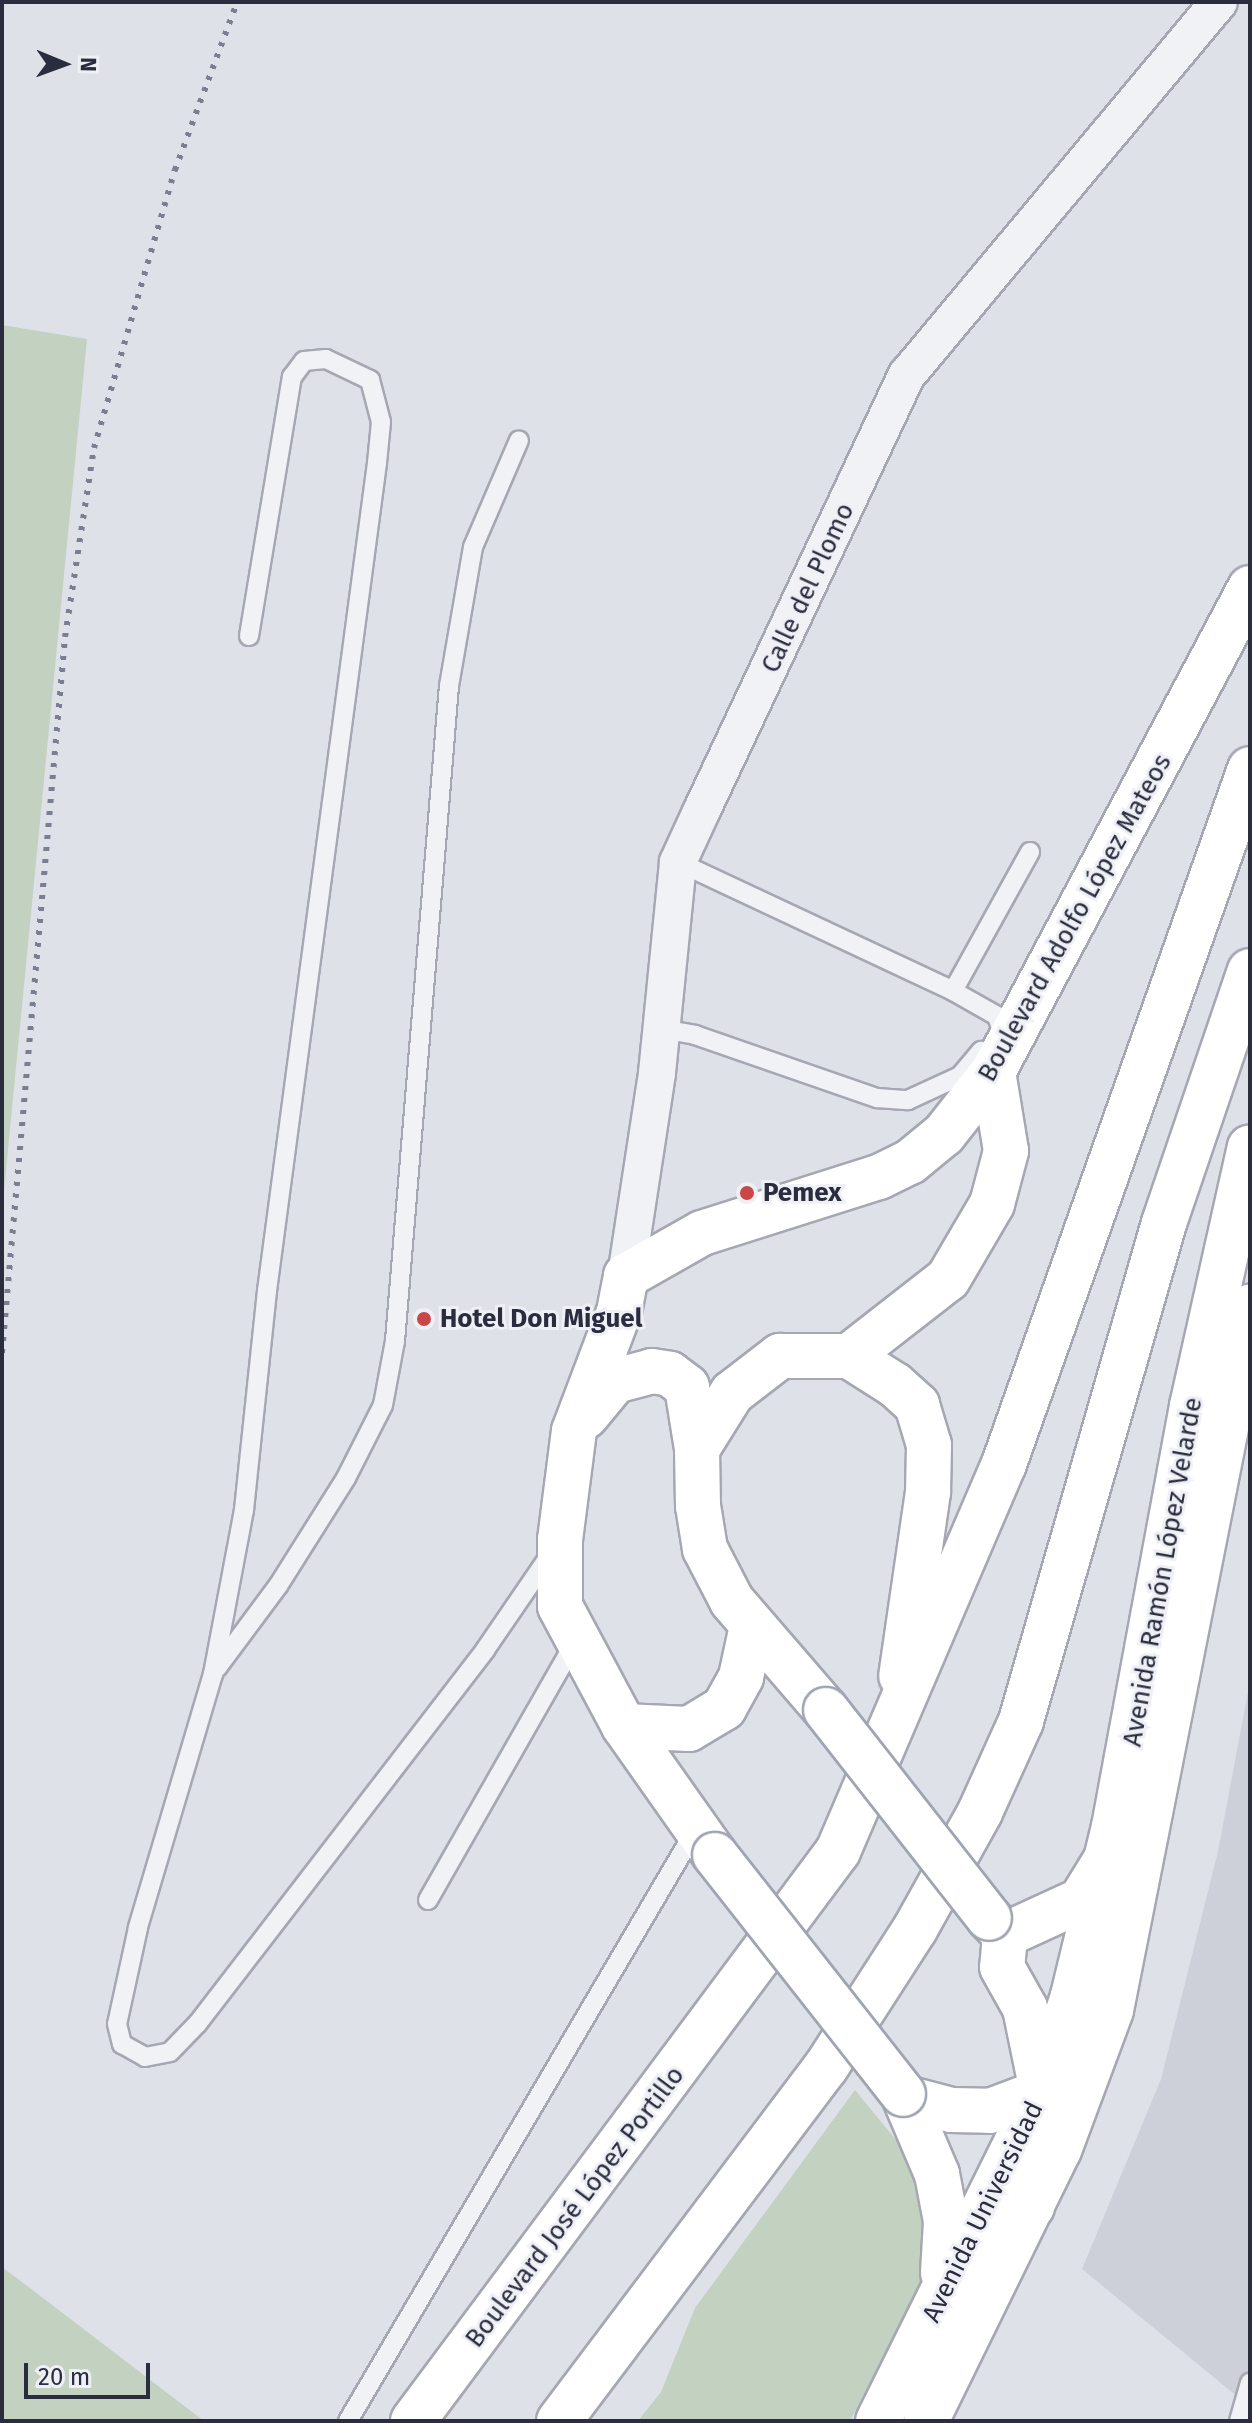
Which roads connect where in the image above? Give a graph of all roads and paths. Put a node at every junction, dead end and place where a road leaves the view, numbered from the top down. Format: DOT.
graph roads {
  1 [pos="1219,2"];
  2 [pos="519,440"];
  3 [pos="1250,588"];
  4 [pos="249,636"];
  5 [pos="1250,769"];
  6 [pos="1030,852"];
  7 [pos="678,862"];
  8 [pos="1250,971"];
  9 [pos="953,991"];
  10 [pos="997,1016"];
  11 [pos="662,1029"];
  12 [pos="993,1072"];
  13 [pos="1250,1147"];
  14 [pos="626,1276"];
  15 [pos="1250,1307"];
  16 [pos="849,1356"];
  17 [pos="574,1431"];
  18 [pos="697,1449"];
  19 [pos="560,1540"];
  20 [pos="752,1626"];
  21 [pos="578,1638"];
  22 [pos="213,1674"];
  23 [pos="896,1722"];
  24 [pos="624,1726"];
  25 [pos="706,1842"];
  26 [pos="1108,1856"];
  27 [pos="428,1900"];
  28 [pos="997,1927"];
  29 [pos="1092,2003"];
  30 [pos="1091,2072"];
  31 [pos="1042,2091"];
  32 [pos="904,2096"];
  33 [pos="1032,2207"];
  34 [pos="941,2300"];
  35 [pos="1250,2383"];
  36 [pos="348,2421"];
  37 [pos="413,2421"];
  38 [pos="559,2421"];
  39 [pos="878,2421"];
  40 [pos="926,2421"];
  41 [pos="1239,2421"];
  1 -- 7 [label="street, Calle del Plomo"];
  2 -- 22 [label="lane"];
  3 -- 12 [label="street, Boulevard Adolfo López Mateos"];
  4 -- 22 [label="lane"];
  5 -- 23 [label="street"];
  6 -- 9 [label="lane"];
  7 -- 9 [label="lane"];
  7 -- 11 [label="street, Calle del Plomo"];
  8 -- 38 [label="street"];
  9 -- 10 [label="lane"];
  10 -- 11 [label="lane"];
  10 -- 12 [label="lane"];
  11 -- 14 [label="street, Calle del Plomo"];
  12 -- 14 [label="street, Boulevard Adolfo López Mateos"];
  12 -- 16 [label="street"];
  13 -- 26 [label="street, Avenida Ramón López Velarde"];
  14 -- 17 [label="street"];
  15 -- 29 [label="street, Avenida Ramón López Velarde"];
  16 -- 18 [label="street"];
  16 -- 23 [label="street"];
  17 -- 18 [label="street"];
  17 -- 19 [label="street"];
  18 -- 20 [label="street"];
  19 -- 21 [label="street"];
  19 -- 22 [label="lane"];
  20 -- 24 [label="street"];
  20 -- 28 [label="street, bridge"];
  21 -- 24 [label="street"];
  21 -- 27 [label="lane"];
  23 -- 37 [label="street, Boulevard José López Portillo"];
  24 -- 25 [label="street"];
  25 -- 32 [label="street, bridge"];
  25 -- 36 [label="lane"];
  26 -- 28 [label="street"];
  26 -- 29 [label="street, Avenida Ramón López Velarde"];
  28 -- 31 [label="street"];
  29 -- 30 [label="street, Avenida Universidad"];
  29 -- 31 [label="street, Avenida Universidad"];
  30 -- 31 [label="street"];
  30 -- 33 [label="street, Avenida Universidad"];
  31 -- 32 [label="street"];
  31 -- 33 [label="street"];
  31 -- 34 [label="street, Avenida Universidad"];
  32 -- 34 [label="street"];
  33 -- 40 [label="street, Avenida Universidad"];
  34 -- 39 [label="street, Avenida Universidad"];
  35 -- 41 [label="lane"];
}
